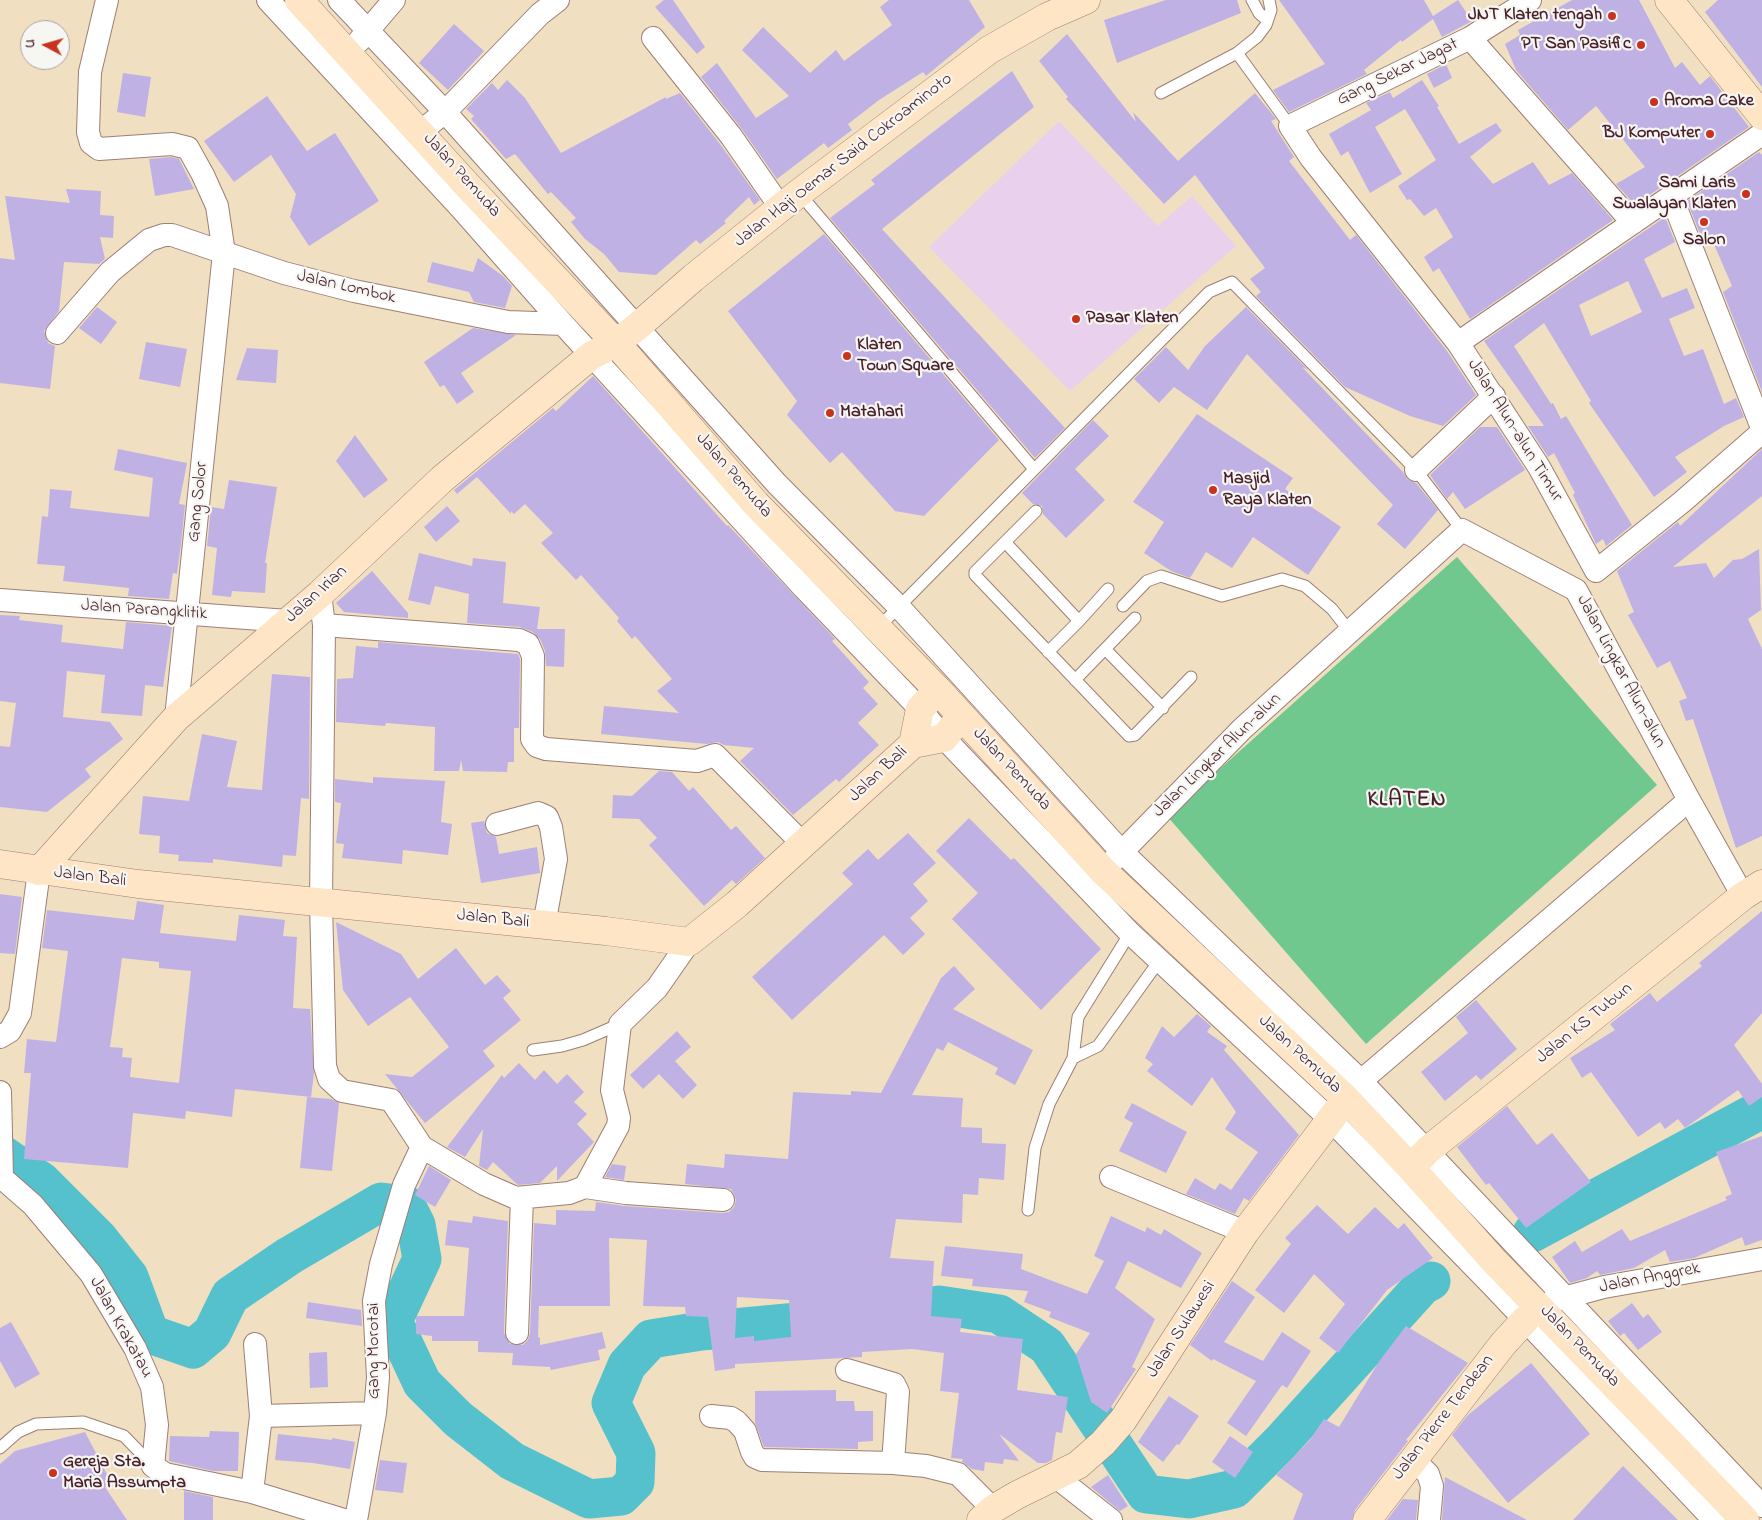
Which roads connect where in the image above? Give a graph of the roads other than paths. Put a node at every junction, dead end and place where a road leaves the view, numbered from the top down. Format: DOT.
graph roads {
  1 [pos="107,0"];
  2 [pos="268,0"];
  3 [pos="299,0"];
  4 [pos="339,0"];
  5 [pos="394,0"];
  6 [pos="558,0"];
  7 [pos="1086,0"];
  8 [pos="1252,0"];
  9 [pos="1269,0"];
  10 [pos="1530,0"];
  11 [pos="1669,0"];
  12 [pos="1267,20"];
  13 [pos="369,32"];
  14 [pos="653,38"];
  15 [pos="1470,38"];
  16 [pos="348,52"];
  17 [pos="1237,53"];
  18 [pos="1161,93"];
  19 [pos="444,112"];
  20 [pos="1762,116"];
  21 [pos="1290,126"];
  22 [pos="420,132"];
  23 [pos="1762,134"];
  24 [pos="456,193"];
  25 [pos="1672,198"];
  26 [pos="790,200"];
  27 [pos="1632,223"];
  28 [pos="223,257"];
  29 [pos="563,324"];
  30 [pos="638,326"];
  31 [pos="56,333"];
  32 [pos="1458,342"];
  33 [pos="604,349"];
  34 [pos="1494,396"];
  35 [pos="1762,430"];
  36 [pos="1034,469"];
  37 [pos="1416,470"];
  38 [pos="767,494"];
  39 [pos="1036,511"];
  40 [pos="1462,530"];
  41 [pos="1005,542"];
  42 [pos="1596,571"];
  43 [pos="1108,589"];
  44 [pos="1576,590"];
  45 [pos="320,594"];
  46 [pos="0,600"];
  47 [pos="1122,606"];
  48 [pos="899,607"];
  49 [pos="187,614"];
  50 [pos="1135,618"];
  51 [pos="1078,620"];
  52 [pos="288,621"];
  53 [pos="324,625"];
  54 [pos="878,629"];
  55 [pos="1350,632"];
  56 [pos="1105,649"];
  57 [pos="1048,652"];
  58 [pos="1191,677"];
  59 [pos="1075,680"];
  60 [pos="929,699"];
  61 [pos="1163,708"];
  62 [pos="961,716"];
  63 [pos="176,718"];
  64 [pos="944,738"];
  65 [pos="1001,738"];
  66 [pos="913,744"];
  67 [pos="1689,800"];
  68 [pos="497,824"];
  69 [pos="803,844"];
  70 [pos="1121,851"];
  71 [pos="0,864"];
  72 [pos="39,871"];
  73 [pos="1103,871"];
  74 [pos="1752,890"];
  75 [pos="321,902"];
  76 [pos="544,925"];
  77 [pos="1130,933"];
  78 [pos="688,942"];
  79 [pos="1159,961"];
  80 [pos="620,1024"];
  81 [pos="0,1037"];
  82 [pos="533,1050"];
  83 [pos="1073,1058"];
  84 [pos="0,1092"];
  85 [pos="1346,1100"];
  86 [pos="422,1147"];
  87 [pos="1420,1159"];
  88 [pos="2,1174"];
  89 [pos="1111,1177"];
  90 [pos="585,1187"];
  91 [pos="522,1198"];
  92 [pos="723,1200"];
  93 [pos="1028,1210"];
  94 [pos="1245,1232"];
  95 [pos="1762,1259"];
  96 [pos="1543,1308"];
  97 [pos="517,1333"];
  98 [pos="255,1344"];
  99 [pos="847,1370"];
  100 [pos="375,1413"];
  101 [pos="261,1416"];
  102 [pos="711,1416"];
  103 [pos="0,1448"];
  104 [pos="1413,1459"];
  105 [pos="893,1463"];
  106 [pos="153,1466"];
  107 [pos="1055,1476"];
  108 [pos="252,1492"];
  109 [pos="1762,1506"];
  110 [pos="1102,1513"];
  111 [pos="987,1515"];
  112 [pos="344,1520"];
  113 [pos="356,1520"];
  114 [pos="1367,1520"];
  115 [pos="1429,1520"];
  116 [pos="1714,1520"];
  117 [pos="1745,1520"];
  1 -- 28 [label="street, Gang Solor"];
  2 -- 24 [label="street"];
  3 -- 16 [label="street, Jalan Pemuda"];
  4 -- 13 [label="street"];
  5 -- 13 [label="street"];
  6 -- 19 [label="street"];
  7 -- 26 [label="street, Jalan Haji Oemar Said Cokroaminoto"];
  8 -- 12 [label="lane"];
  9 -- 12 [label="lane"];
  10 -- 15 [label="street, Gang Sekar Jagat"];
  11 -- 20 [label="street"];
  12 -- 17 [label="lane"];
  13 -- 16 [label="street"];
  13 -- 19 [label="street"];
  14 -- 26 [label="street"];
  15 -- 21 [label="street, Gang Sekar Jagat"];
  15 -- 27 [label="street"];
  16 -- 22 [label="street, Jalan Pemuda"];
  17 -- 18 [label="lane"];
  17 -- 21 [label="lane"];
  19 -- 22 [label="street"];
  19 -- 30 [label="street"];
  21 -- 32 [label="street, Jalan Alun-alun Timur"];
  22 -- 24 [label="street, Jalan Pemuda"];
  23 -- 25 [label="street"];
  24 -- 29 [label="street"];
  24 -- 33 [label="street, Jalan Pemuda"];
  25 -- 27 [label="street"];
  25 -- 35 [label="street"];
  26 -- 30 [label="street, Jalan Haji Oemar Said Cokroaminoto"];
  26 -- 36 [label="lane"];
  27 -- 32 [label="street"];
  28 -- 29 [label="street, Jalan Lombok"];
  28 -- 31 [label="street, Jalan Lombok"];
  28 -- 49 [label="street, Gang Solor"];
  29 -- 33 [label="street"];
  30 -- 33 [label="street, Jalan Haji Oemar Said Cokroaminoto"];
  30 -- 38 [label="street"];
  32 -- 34 [label="street, Jalan Alun-alun Timur"];
  33 -- 38 [label="street, Jalan Pemuda"];
  33 -- 45 [label="street, Jalan Irian"];
  33 -- 60 [label="street"];
  34 -- 37 [label="street"];
  34 -- 42 [label="street, Jalan Alun-alun Timur"];
  35 -- 42 [label="street"];
  36 -- 37 [label="lane"];
  36 -- 48 [label="lane"];
  37 -- 40 [label="lane"];
  38 -- 48 [label="street"];
  38 -- 54 [label="street, Jalan Pemuda"];
  39 -- 41 [label="lane"];
  40 -- 44 [label="street, Jalan Lingkar Alun-alun"];
  40 -- 55 [label="street, Jalan Lingkar Alun-alun"];
  41 -- 51 [label="lane"];
  41 -- 57 [label="lane"];
  42 -- 44 [label="street"];
  43 -- 51 [label="lane"];
  44 -- 67 [label="street, Jalan Lingkar Alun-alun"];
  45 -- 52 [label="street, Jalan Irian"];
  45 -- 53 [label="street"];
  46 -- 49 [label="street, Jalan Parangklitik"];
  47 -- 55 [label="lane"];
  48 -- 54 [label="lane"];
  48 -- 65 [label="street"];
  49 -- 52 [label="street, Jalan Parangklitik"];
  49 -- 63 [label="street, Gang Solor"];
  50 -- 56 [label="lane"];
  51 -- 57 [label="lane"];
  52 -- 63 [label="street, Jalan Irian"];
  53 -- 69 [label="street"];
  53 -- 75 [label="street"];
  54 -- 60 [label="street, Jalan Pemuda"];
  55 -- 70 [label="street, Jalan Lingkar Alun-alun"];
  56 -- 59 [label="lane"];
  56 -- 61 [label="lane"];
  57 -- 59 [label="lane"];
  58 -- 61 [label="lane"];
  59 -- 61 [label="lane"];
  60 -- 62 [label="street, Jalan Pemuda"];
  60 -- 64 [label="street"];
  60 -- 66 [label="street, Jalan Bali"];
  62 -- 64 [label="street"];
  62 -- 65 [label="street, Jalan Pemuda"];
  63 -- 72 [label="street, Jalan Irian"];
  64 -- 66 [label="street, Jalan Bali"];
  64 -- 77 [label="street"];
  65 -- 70 [label="street"];
  65 -- 73 [label="street, Jalan Pemuda"];
  66 -- 69 [label="street, Jalan Bali"];
  67 -- 74 [label="street, Jalan Lingkar Alun-alun"];
  67 -- 85 [label="street"];
  68 -- 76 [label="street"];
  69 -- 78 [label="street, Jalan Bali"];
  70 -- 73 [label="street, Jalan Lingkar Alun-alun"];
  70 -- 85 [label="street"];
  71 -- 72 [label="street, Jalan Bali"];
  72 -- 75 [label="street, Jalan Bali"];
  72 -- 81 [label="street"];
  73 -- 85 [label="street, Jalan Pemuda"];
  74 -- 87 [label="street, Jalan KS Tubun"];
  75 -- 76 [label="street, Jalan Bali"];
  75 -- 86 [label="street"];
  76 -- 78 [label="street, Jalan Bali"];
  77 -- 79 [label="street"];
  77 -- 83 [label="lane"];
  78 -- 80 [label="street"];
  79 -- 83 [label="lane"];
  79 -- 85 [label="street"];
  80 -- 82 [label="lane"];
  80 -- 90 [label="street"];
  83 -- 93 [label="lane"];
  84 -- 88 [label="street"];
  85 -- 87 [label="street, Jalan Pemuda"];
  85 -- 94 [label="street, Jalan Sulawesi"];
  85 -- 96 [label="street"];
  86 -- 91 [label="street"];
  86 -- 100 [label="street, Gang Morotai"];
  87 -- 96 [label="street, Jalan Pemuda"];
  88 -- 106 [label="street, Jalan Krakatau"];
  89 -- 94 [label="street"];
  90 -- 91 [label="street"];
  90 -- 92 [label="street"];
  91 -- 97 [label="street"];
  94 -- 107 [label="street, Jalan Sulawesi"];
  95 -- 96 [label="street, Jalan Anggrek"];
  96 -- 104 [label="street, Jalan Pierre Tendean"];
  96 -- 109 [label="street"];
  96 -- 116 [label="street"];
  96 -- 117 [label="street, Jalan Pemuda"];
  98 -- 101 [label="street"];
  99 -- 105 [label="street"];
  100 -- 101 [label="street"];
  100 -- 113 [label="street, Gang Morotai"];
  101 -- 108 [label="street"];
  102 -- 105 [label="street"];
  103 -- 106 [label="lane"];
  104 -- 114 [label="street, Jalan Pierre Tendean"];
  104 -- 115 [label="street"];
  105 -- 111 [label="street"];
  106 -- 108 [label="street"];
  107 -- 110 [label="street"];
  107 -- 111 [label="street, Jalan Sulawesi"];
  108 -- 112 [label="street"];
}
